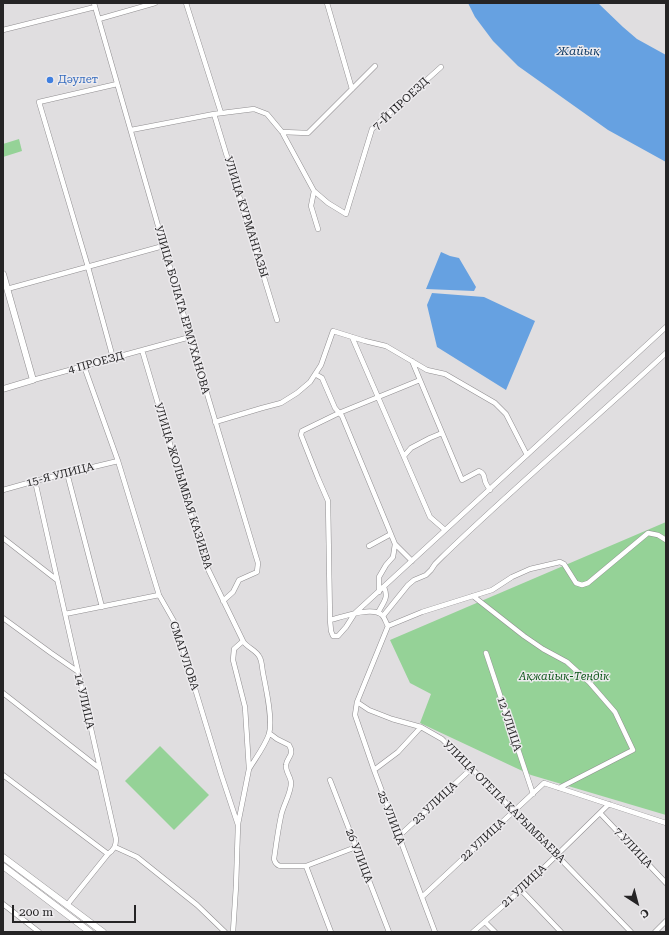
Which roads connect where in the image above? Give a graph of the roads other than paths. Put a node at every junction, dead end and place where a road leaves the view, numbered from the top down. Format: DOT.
graph roads {
  1 [pos="155,3"];
  2 [pos="186,3"];
  3 [pos="327,3"];
  4 [pos="95,5"];
  5 [pos="99,20"];
  6 [pos="3,30"];
  7 [pos="375,66"];
  8 [pos="441,67"];
  9 [pos="117,84"];
  10 [pos="352,90"];
  11 [pos="221,113"];
  12 [pos="214,114"];
  13 [pos="130,130"];
  14 [pos="282,132"];
  15 [pos="314,191"];
  16 [pos="318,229"];
  17 [pos="164,246"];
  18 [pos="88,267"];
  19 [pos="3,274"];
  20 [pos="6,293"];
  21 [pos="277,320"];
  22 [pos="666,327"];
  23 [pos="190,337"];
  24 [pos="352,337"];
  25 [pos="142,350"];
  26 [pos="666,354"];
  27 [pos="113,358"];
  28 [pos="412,361"];
  29 [pos="84,366"];
  30 [pos="315,374"];
  31 [pos="33,380"];
  32 [pos="420,380"];
  33 [pos="3,389"];
  34 [pos="378,397"];
  35 [pos="339,413"];
  36 [pos="215,422"];
  37 [pos="442,433"];
  38 [pos="527,455"];
  39 [pos="404,456"];
  40 [pos="118,461"];
  41 [pos="67,473"];
  42 [pos="35,481"];
  43 [pos="3,490"];
  44 [pos="490,490"];
  45 [pos="445,530"];
  46 [pos="391,534"];
  47 [pos="3,538"];
  48 [pos="666,540"];
  49 [pos="395,544"];
  50 [pos="369,546"];
  51 [pos="412,561"];
  52 [pos="57,580"];
  53 [pos="384,587"];
  54 [pos="379,592"];
  55 [pos="159,595"];
  56 [pos="473,596"];
  57 [pos="224,601"];
  58 [pos="102,607"];
  59 [pos="65,614"];
  60 [pos="355,614"];
  61 [pos="381,614"];
  62 [pos="3,618"];
  63 [pos="330,620"];
  64 [pos="388,626"];
  65 [pos="243,641"];
  66 [pos="486,653"];
  67 [pos="77,671"];
  68 [pos="3,694"];
  69 [pos="357,702"];
  70 [pos="421,727"];
  71 [pos="269,733"];
  72 [pos="99,768"];
  73 [pos="472,768"];
  74 [pos="249,769"];
  75 [pos="374,770"];
  76 [pos="3,775"];
  77 [pos="330,780"];
  78 [pos="559,788"];
  79 [pos="533,794"];
  80 [pos="609,804"];
  81 [pos="514,810"];
  82 [pos="600,813"];
  83 [pos="666,822"];
  84 [pos="238,825"];
  85 [pos="398,837"];
  86 [pos="115,847"];
  87 [pos="356,847"];
  88 [pos="108,854"];
  89 [pos="557,855"];
  90 [pos="3,857"];
  91 [pos="3,866"];
  92 [pos="306,866"];
  93 [pos="666,883"];
  94 [pos="521,890"];
  95 [pos="422,897"];
  96 [pos="3,904"];
  97 [pos="67,905"];
  98 [pos="666,921"];
  99 [pos="485,922"];
  100 [pos="39,932"];
  101 [pos="90,932"];
  102 [pos="103,932"];
  103 [pos="225,932"];
  104 [pos="233,932"];
  105 [pos="331,932"];
  106 [pos="389,932"];
  107 [pos="435,932"];
  108 [pos="473,932"];
  109 [pos="495,932"];
  110 [pos="561,932"];
  111 [pos="631,932"];
  112 [pos="655,932"];
  1 -- 5 [label="street"];
  2 -- 11 [label="street"];
  3 -- 10 [label="street"];
  4 -- 5 [label="street, УЛИЦА БОЛАТА ЕРМУХАНОВА"];
  4 -- 6 [label="street"];
  5 -- 9 [label="street, УЛИЦА БОЛАТА ЕРМУХАНОВА"];
  7 -- 10 [label="street"];
  8 -- 15 [label="street, 7-Й ПРОЕЗД"];
  9 -- 13 [label="street, УЛИЦА БОЛАТА ЕРМУХАНОВА"];
  9 -- 18 [label="street"];
  10 -- 14 [label="street"];
  11 -- 12 [label="street"];
  11 -- 14 [label="street"];
  12 -- 13 [label="street"];
  12 -- 21 [label="street, УЛИЦА КУРМАНГАЗЫ"];
  13 -- 17 [label="street, УЛИЦА БОЛАТА ЕРМУХАНОВА"];
  14 -- 15 [label="street"];
  15 -- 16 [label="street"];
  17 -- 18 [label="street"];
  17 -- 23 [label="street, УЛИЦА БОЛАТА ЕРМУХАНОВА"];
  18 -- 20 [label="street"];
  18 -- 27 [label="street"];
  19 -- 20 [label="main road"];
  20 -- 31 [label="main road"];
  22 -- 38 [label="street"];
  23 -- 25 [label="street, 4 ПРОЕЗД"];
  23 -- 36 [label="street, УЛИЦА БОЛАТА ЕРМУХАНОВА"];
  24 -- 28 [label="street"];
  24 -- 30 [label="street"];
  24 -- 34 [label="street"];
  25 -- 27 [label="street, 4 ПРОЕЗД"];
  25 -- 57 [label="street, УЛИЦА ЖОЛЫМБАЯ КАЗИЕВА"];
  26 -- 61 [label="street"];
  27 -- 29 [label="street, 4 ПРОЕЗД"];
  28 -- 32 [label="street"];
  28 -- 38 [label="street"];
  29 -- 31 [label="street, 4 ПРОЕЗД"];
  29 -- 40 [label="street, СМАГУЛОВА"];
  30 -- 35 [label="street"];
  30 -- 36 [label="street"];
  31 -- 33 [label="main road, 4 ПРОЕЗД"];
  32 -- 34 [label="street"];
  32 -- 37 [label="street"];
  34 -- 35 [label="street"];
  34 -- 39 [label="street"];
  35 -- 46 [label="street"];
  35 -- 63 [label="street"];
  36 -- 57 [label="street, УЛИЦА БОЛАТА ЕРМУХАНОВА"];
  37 -- 39 [label="street"];
  37 -- 44 [label="street"];
  38 -- 44 [label="street"];
  39 -- 45 [label="street"];
  40 -- 41 [label="street, 15-Я УЛИЦА"];
  40 -- 55 [label="street, СМАГУЛОВА"];
  41 -- 42 [label="street, 15-Я УЛИЦА"];
  41 -- 58 [label="street"];
  42 -- 43 [label="street, 15-Я УЛИЦА"];
  42 -- 52 [label="street, 14 УЛИЦА"];
  44 -- 45 [label="street"];
  45 -- 51 [label="street"];
  46 -- 49 [label="street"];
  46 -- 50 [label="street"];
  47 -- 52 [label="street"];
  48 -- 56 [label="street"];
  49 -- 51 [label="street"];
  49 -- 54 [label="street"];
  51 -- 53 [label="street"];
  52 -- 59 [label="street, 14 УЛИЦА"];
  53 -- 54 [label="street"];
  53 -- 61 [label="street"];
  54 -- 60 [label="street"];
  55 -- 58 [label="street"];
  55 -- 84 [label="street, СМАГУЛОВА"];
  56 -- 64 [label="street"];
  56 -- 78 [label="street"];
  57 -- 65 [label="street, УЛИЦА ЖОЛЫМБАЯ КАЗИЕВА"];
  58 -- 59 [label="street"];
  59 -- 67 [label="street, 14 УЛИЦА"];
  60 -- 61 [label="street"];
  60 -- 63 [label="street"];
  60 -- 63 [label="street"];
  61 -- 64 [label="street"];
  62 -- 67 [label="street"];
  64 -- 69 [label="street"];
  65 -- 71 [label="street, УЛИЦА ЖОЛЫМБАЯ КАЗИЕВА"];
  65 -- 74 [label="street, УЛИЦА ЖОЛЫМБАЯ КАЗИЕВА"];
  66 -- 79 [label="street, 12 УЛИЦА"];
  67 -- 72 [label="street, 14 УЛИЦА"];
  68 -- 72 [label="street"];
  69 -- 70 [label="street, УЛИЦА ОТЕПА КАРЫМБАЕВА"];
  69 -- 75 [label="street, 25 УЛИЦА"];
  70 -- 73 [label="street, УЛИЦА ОТЕПА КАРЫМБАЕВА"];
  70 -- 75 [label="street"];
  71 -- 74 [label="street, УЛИЦА ЖОЛЫМБАЯ КАЗИЕВА"];
  71 -- 92 [label="street"];
  72 -- 86 [label="street, 14 УЛИЦА"];
  73 -- 81 [label="street, УЛИЦА ОТЕПА КАРЫМБАЕВА"];
  73 -- 85 [label="street, 23 УЛИЦА"];
  74 -- 84 [label="street, УЛИЦА ЖОЛЫМБАЯ КАЗИЕВА"];
  75 -- 85 [label="street, 25 УЛИЦА"];
  76 -- 88 [label="street"];
  77 -- 87 [label="street, 26 УЛИЦА"];
  78 -- 79 [label="street, 22 УЛИЦА"];
  78 -- 80 [label="street"];
  79 -- 81 [label="street, 22 УЛИЦА"];
  80 -- 82 [label="street, 21 УЛИЦА"];
  80 -- 83 [label="street"];
  81 -- 89 [label="street, УЛИЦА ОТЕПА КАРЫМБАЕВА"];
  81 -- 95 [label="street, 22 УЛИЦА"];
  82 -- 89 [label="street, 21 УЛИЦА"];
  82 -- 93 [label="street, 7 УЛИЦА"];
  84 -- 104 [label="street, СМАГУЛОВА"];
  85 -- 95 [label="street, 25 УЛИЦА"];
  86 -- 88 [label="street"];
  86 -- 103 [label="street"];
  87 -- 92 [label="street"];
  87 -- 106 [label="street, 26 УЛИЦА"];
  88 -- 97 [label="street"];
  89 -- 94 [label="street, 21 УЛИЦА"];
  89 -- 111 [label="street, УЛИЦА ОТЕПА КАРЫМБАЕВА"];
  90 -- 97 [label="main road"];
  91 -- 101 [label="main road"];
  92 -- 105 [label="street"];
  94 -- 99 [label="street, 21 УЛИЦА"];
  94 -- 110 [label="street"];
  95 -- 107 [label="street, 25 УЛИЦА"];
  96 -- 100 [label="street"];
  97 -- 102 [label="main road"];
  98 -- 112 [label="street"];
  99 -- 108 [label="street, 21 УЛИЦА"];
  99 -- 109 [label="street"];
}
